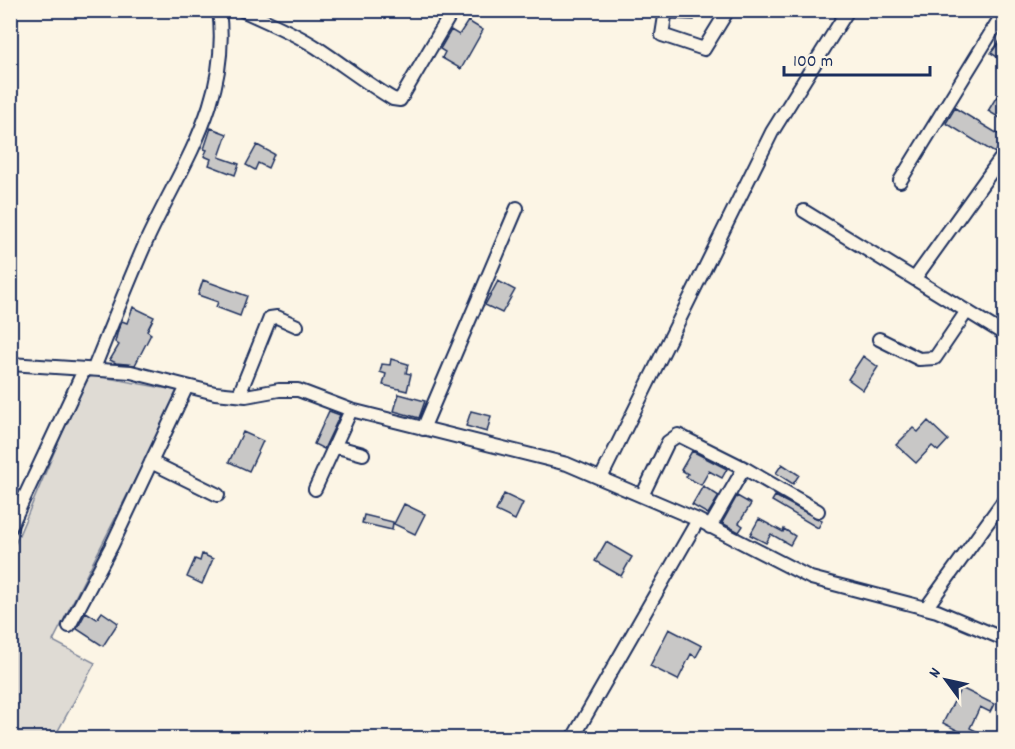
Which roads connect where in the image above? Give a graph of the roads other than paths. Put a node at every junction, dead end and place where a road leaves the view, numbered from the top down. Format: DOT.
graph roads {
  1 [pos="219,10"];
  2 [pos="242,10"];
  3 [pos="453,10"];
  4 [pos="666,10"];
  5 [pos="728,10"];
  6 [pos="848,10"];
  7 [pos="1001,14"];
  8 [pos="1005,154"];
  9 [pos="900,181"];
  10 [pos="517,208"];
  11 [pos="804,211"];
  12 [pos="915,278"];
  13 [pos="967,311"];
  14 [pos="297,326"];
  15 [pos="1005,334"];
  16 [pos="879,339"];
  17 [pos="10,364"];
  18 [pos="89,369"];
  19 [pos="187,386"];
  20 [pos="239,394"];
  21 [pos="351,410"];
  22 [pos="423,429"];
  23 [pos="334,446"];
  24 [pos="363,454"];
  25 [pos="151,462"];
  26 [pos="744,468"];
  27 [pos="601,478"];
  28 [pos="315,489"];
  29 [pos="218,495"];
  30 [pos="642,496"];
  31 [pos="1005,500"];
  32 [pos="818,511"];
  33 [pos="698,520"];
  34 [pos="710,527"];
  35 [pos="10,528"];
  36 [pos="926,608"];
  37 [pos="69,626"];
  38 [pos="1005,639"];
  39 [pos="573,738"];
  1 -- 18 [label="street"];
  2 -- 3 [label="street"];
  4 -- 5 [label="street"];
  6 -- 27 [label="street"];
  7 -- 9 [label="street"];
  8 -- 12 [label="street"];
  10 -- 22 [label="street"];
  11 -- 12 [label="street"];
  12 -- 13 [label="street"];
  13 -- 15 [label="street"];
  13 -- 16 [label="street"];
  14 -- 20 [label="street"];
  17 -- 18 [label="street"];
  18 -- 19 [label="street"];
  18 -- 35 [label="street"];
  19 -- 20 [label="street"];
  19 -- 25 [label="street"];
  20 -- 21 [label="street"];
  21 -- 22 [label="street"];
  21 -- 23 [label="street"];
  22 -- 27 [label="street"];
  23 -- 24 [label="street"];
  23 -- 28 [label="street"];
  25 -- 29 [label="street"];
  25 -- 37 [label="street"];
  26 -- 30 [label="street"];
  26 -- 32 [label="street"];
  26 -- 34 [label="street"];
  27 -- 30 [label="street"];
  30 -- 33 [label="street"];
  31 -- 36 [label="street"];
  33 -- 34 [label="street"];
  33 -- 39 [label="street"];
  34 -- 36 [label="street"];
  36 -- 38 [label="street"];
}
